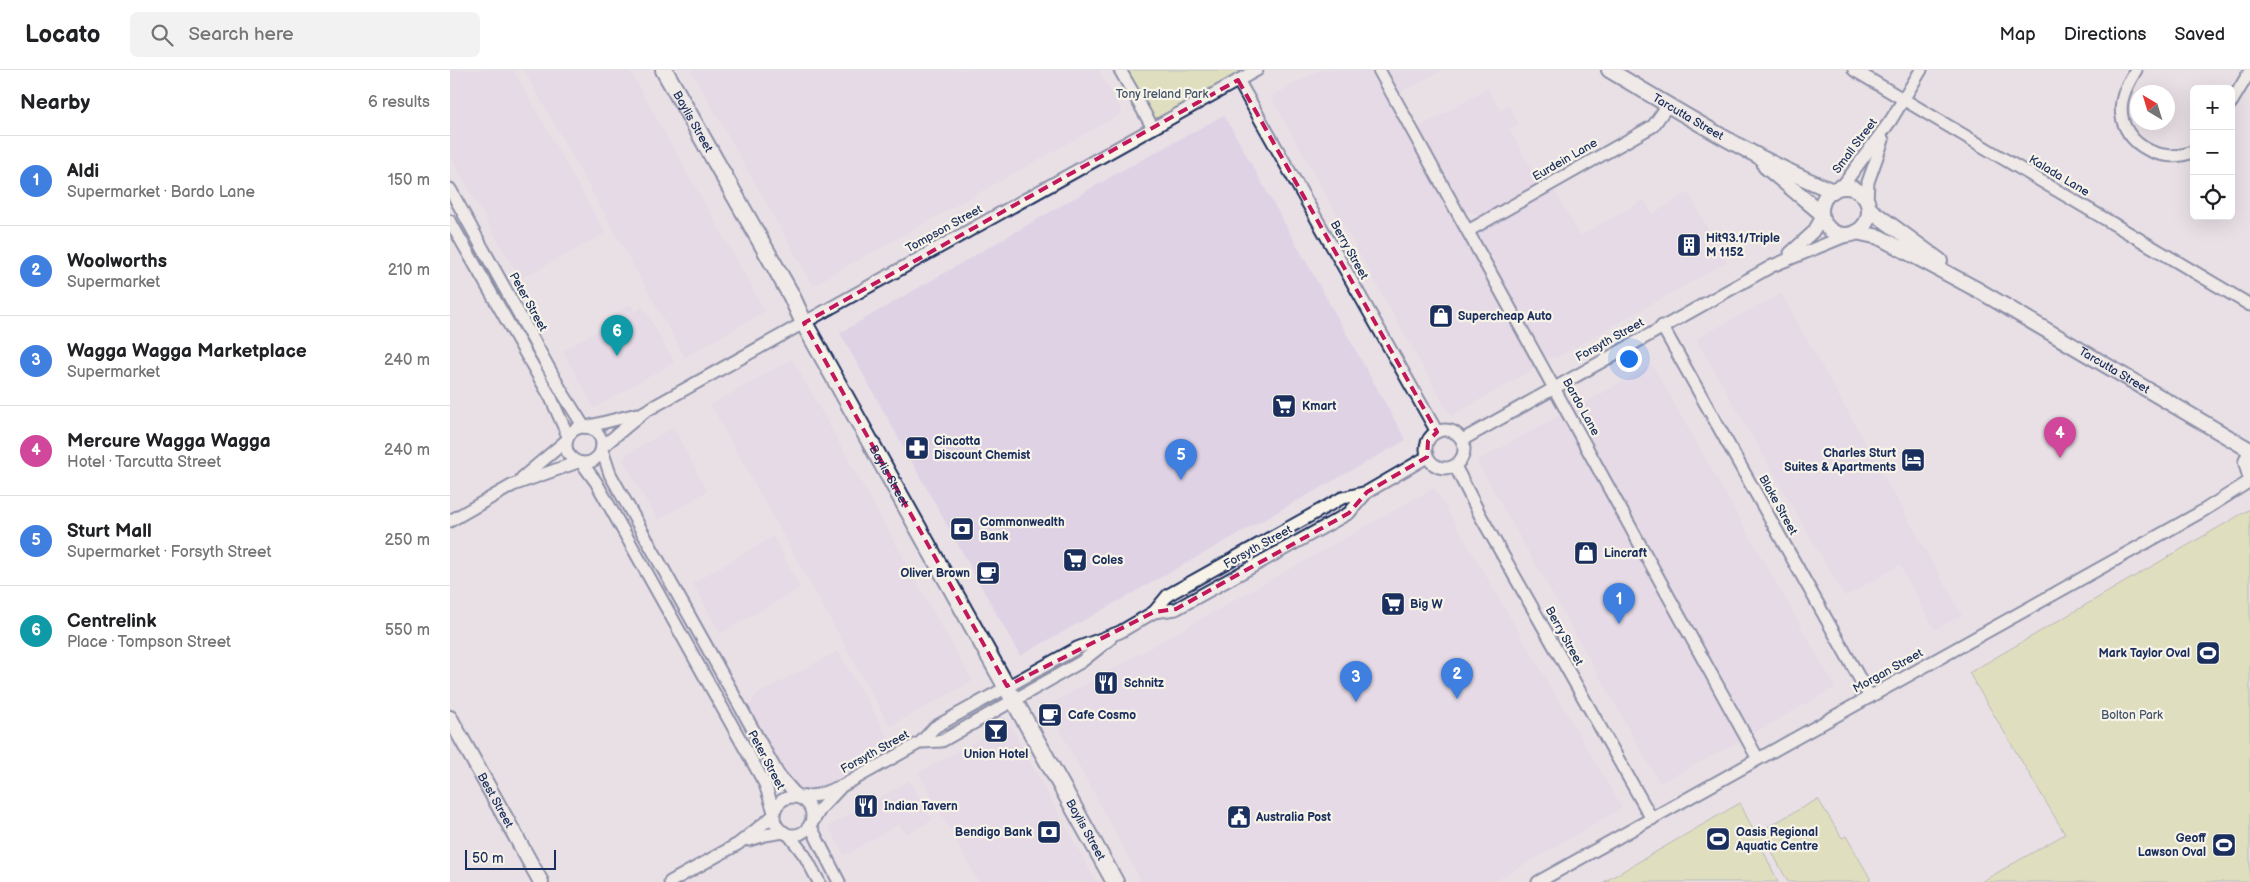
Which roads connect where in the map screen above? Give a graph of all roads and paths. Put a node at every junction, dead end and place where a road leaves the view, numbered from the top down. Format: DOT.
graph roads {
  1 [pos="664,70"];
  2 [pos="1120,70"];
  3 [pos="1257,70"];
  4 [pos="1378,70"];
  5 [pos="1609,70"];
  6 [pos="1854,70"];
  7 [pos="1921,70"];
  8 [pos="2136,70"];
  9 [pos="2250,71"];
  10 [pos="1238,80"];
  11 [pos="2235,96"];
  12 [pos="1904,99"];
  13 [pos="1668,105"];
  14 [pos="1892,120"];
  15 [pos="1153,128"];
  16 [pos="1743,149"];
  17 [pos="2190,153"];
  18 [pos="450,189"];
  19 [pos="1837,189"];
  20 [pos="1868,205"];
  21 [pos="461,209"];
  22 [pos="1822,215"];
  23 [pos="450,216"];
  24 [pos="450,221"];
  25 [pos="1468,231"];
  26 [pos="1852,234"];
  27 [pos="1772,266"];
  28 [pos="1978,290"];
  29 [pos="507,292"];
  30 [pos="495,299"];
  31 [pos="2250,305"];
  32 [pos="804,322"];
  33 [pos="1662,326"];
  34 [pos="535,344"];
  35 [pos="524,350"];
  36 [pos="1555,387"];
  37 [pos="644,412"];
  38 [pos="585,427"];
  39 [pos="1436,432"];
  40 [pos="568,438"];
  41 [pos="1462,440"];
  42 [pos="602,449"];
  43 [pos="2250,451"];
  44 [pos="1428,457"];
  45 [pos="580,462"];
  46 [pos="1455,466"];
  47 [pos="2250,476"];
  48 [pos="2250,481"];
  49 [pos="513,485"];
  50 [pos="1367,492"];
  51 [pos="450,521"];
  52 [pos="646,540"];
  53 [pos="632,548"];
  54 [pos="676,593"];
  55 [pos="662,601"];
  56 [pos="1154,612"];
  57 [pos="714,659"];
  58 [pos="700,668"];
  59 [pos="1011,693"];
  60 [pos="1870,697"];
  61 [pos="744,712"];
  62 [pos="450,718"];
  63 [pos="729,721"];
  64 [pos="922,742"];
  65 [pos="1758,759"];
  66 [pos="842,786"];
  67 [pos="799,797"];
  68 [pos="774,814"];
  69 [pos="1652,818"];
  70 [pos="811,824"];
  71 [pos="786,834"];
  72 [pos="738,844"];
  73 [pos="541,882"];
  74 [pos="670,882"];
  75 [pos="819,882"];
  76 [pos="839,882"];
  77 [pos="1115,882"];
  78 [pos="1538,882"];
  1 -- 32 [label="main road, Baylis Street"];
  2 -- 15 [label="street"];
  3 -- 10 [label="street, Tompson Street"];
  4 -- 25 [label="street, Bardo Lane"];
  5 -- 13 [label="street, Tarcutta Street"];
  6 -- 12 [label="street, Kalada Lane"];
  7 -- 12 [label="street, Small Street"];
  8 -- 17 [label="street"];
  9 -- 11 [label="street"];
  10 -- 15 [label="street, Tompson Street"];
  10 -- 39 [label="street, Berry Street"];
  12 -- 14 [label="street, Small Street"];
  12 -- 31 [label="street, Kalada Lane"];
  13 -- 16 [label="street, Tarcutta Street"];
  13 -- 25 [label="street, Eurdein Lane"];
  14 -- 19 [label="street, Small Street"];
  14 -- 20 [label="street, Small Street"];
  15 -- 32 [label="street, Tompson Street"];
  16 -- 19 [label="street, Tarcutta Street"];
  16 -- 22 [label="street, Tarcutta Street"];
  18 -- 21 [label="street, Peter Street"];
  19 -- 20 [label="street"];
  19 -- 22 [label="street"];
  20 -- 26 [label="street"];
  20 -- 28 [label="street, Tarcutta Street"];
  21 -- 23 [label="street"];
  21 -- 29 [label="street, Peter Street"];
  22 -- 26 [label="street"];
  22 -- 27 [label="street, Forsyth Street"];
  24 -- 30 [label="street"];
  25 -- 36 [label="street, Bardo Lane"];
  26 -- 27 [label="street, Forsyth Street"];
  26 -- 28 [label="street, Tarcutta Street"];
  27 -- 33 [label="street, Forsyth Street"];
  28 -- 43 [label="street, Tarcutta Street"];
  29 -- 30 [label="street"];
  29 -- 34 [label="street, Peter Street"];
  30 -- 35 [label="street"];
  32 -- 37 [label="street, Tompson Street"];
  32 -- 59 [label="main road, Baylis Street"];
  33 -- 36 [label="street, Forsyth Street"];
  33 -- 60 [label="street, Blake Street"];
  34 -- 35 [label="street"];
  34 -- 38 [label="street, Peter Street"];
  35 -- 40 [label="street"];
  36 -- 41 [label="street, Forsyth Street"];
  36 -- 65 [label="street, Bardo Lane"];
  37 -- 38 [label="street, Tompson Street"];
  37 -- 42 [label="street, Tompson Street"];
  38 -- 40 [label="street"];
  38 -- 42 [label="street"];
  39 -- 41 [label="street"];
  39 -- 44 [label="street"];
  40 -- 45 [label="street"];
  40 -- 49 [label="street"];
  41 -- 46 [label="street"];
  42 -- 45 [label="street"];
  42 -- 52 [label="street, Peter Street"];
  43 -- 47 [label="street"];
  44 -- 46 [label="street"];
  44 -- 50 [label="street, Forsyth Street"];
  45 -- 49 [label="street"];
  45 -- 53 [label="street, Peter Street"];
  46 -- 69 [label="street, Berry Street"];
  48 -- 60 [label="street, Morgan Street"];
  49 -- 51 [label="street"];
  50 -- 56 [label="street, Forsyth Street"];
  50 -- 56 [label="street, Forsyth Street"];
  52 -- 53 [label="street"];
  52 -- 54 [label="street, Peter Street"];
  53 -- 55 [label="street, Peter Street"];
  54 -- 55 [label="street"];
  54 -- 57 [label="street, Peter Street"];
  55 -- 58 [label="street, Peter Street"];
  56 -- 59 [label="street, Forsyth Street"];
  57 -- 58 [label="street"];
  57 -- 61 [label="street, Peter Street"];
  58 -- 63 [label="street, Peter Street"];
  59 -- 64 [label="street, Forsyth Street"];
  59 -- 64 [label="street, Forsyth Street"];
  59 -- 77 [label="main road, Baylis Street"];
  60 -- 65 [label="street, Morgan Street"];
  61 -- 63 [label="street"];
  61 -- 67 [label="street, Peter Street"];
  62 -- 73 [label="street, Best Street"];
  63 -- 68 [label="street, Peter Street"];
  64 -- 66 [label="street, Forsyth Street"];
  65 -- 69 [label="street, Morgan Street"];
  66 -- 67 [label="street, Forsyth Street"];
  66 -- 70 [label="street, Forsyth Street"];
  67 -- 68 [label="street"];
  67 -- 70 [label="street"];
  68 -- 71 [label="street"];
  68 -- 72 [label="street"];
  69 -- 78 [label="street, Morgan Street"];
  70 -- 71 [label="street"];
  70 -- 76 [label="street"];
  71 -- 72 [label="street"];
  71 -- 75 [label="street"];
  72 -- 74 [label="street"];
}
